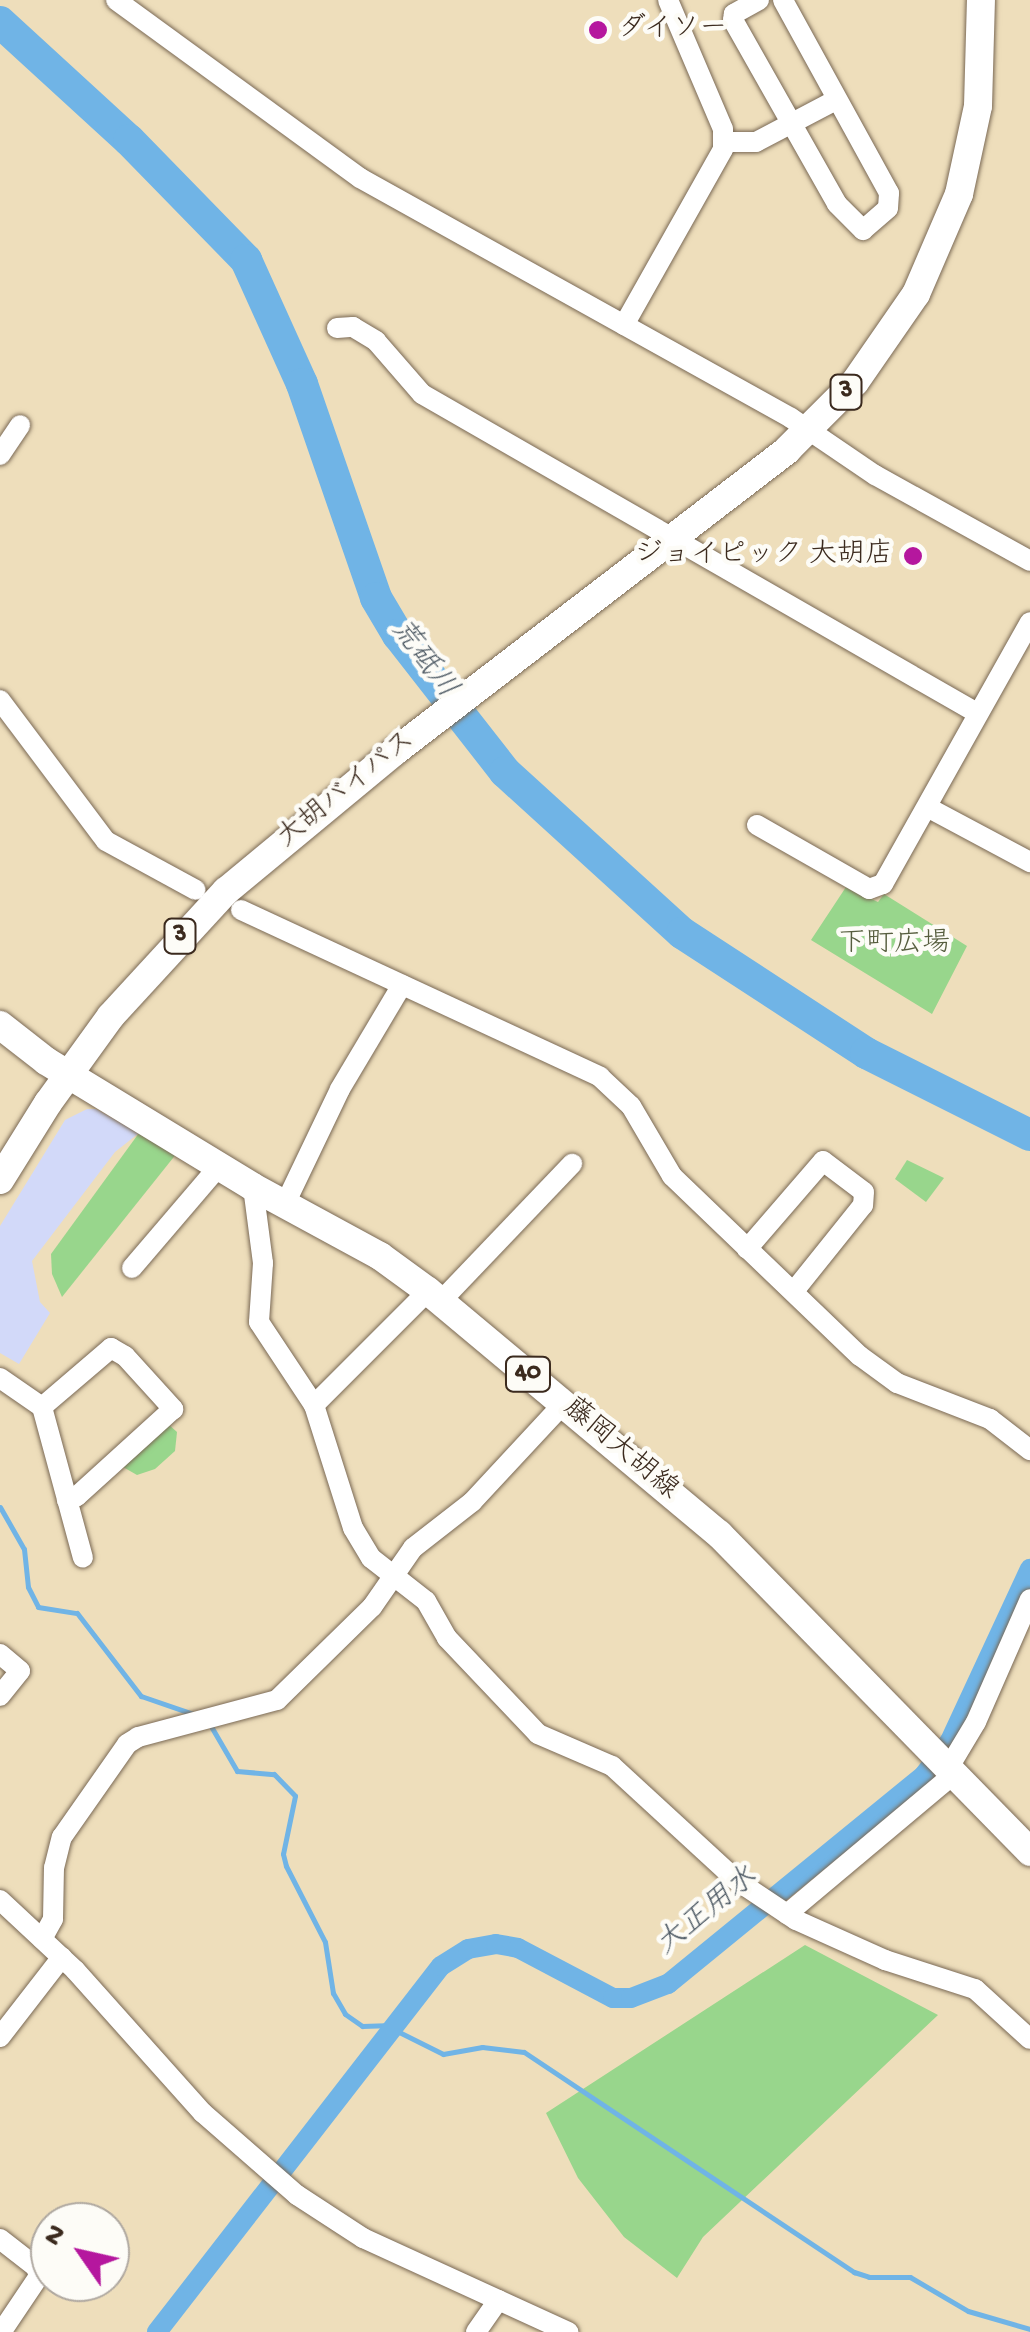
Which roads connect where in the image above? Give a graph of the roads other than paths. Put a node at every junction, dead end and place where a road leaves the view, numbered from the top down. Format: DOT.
graph roads {
  1 [pos="116,0"];
  2 [pos="668,0"];
  3 [pos="759,0"];
  4 [pos="782,0"];
  5 [pos="980,0"];
  6 [pos="836,100"];
  7 [pos="791,124"];
  8 [pos="724,142"];
  9 [pos="624,325"];
  10 [pos="337,328"];
  11 [pos="20,425"];
  12 [pos="809,432"];
  13 [pos="0,455"];
  14 [pos="672,540"];
  15 [pos="1030,560"];
  16 [pos="1030,622"];
  17 [pos="0,700"];
  18 [pos="977,714"];
  19 [pos="927,806"];
  20 [pos="757,824"];
  21 [pos="1030,862"];
  22 [pos="196,890"];
  23 [pos="241,910"];
  24 [pos="402,984"];
  25 [pos="0,1025"];
  26 [pos="68,1074"];
  27 [pos="572,1164"];
  28 [pos="220,1165"];
  29 [pos="0,1180"];
  30 [pos="253,1187"];
  31 [pos="285,1204"];
  32 [pos="748,1249"];
  33 [pos="132,1268"];
  34 [pos="794,1291"];
  35 [pos="434,1296"];
  36 [pos="0,1378"];
  37 [pos="564,1403"];
  38 [pos="314,1405"];
  39 [pos="42,1406"];
  40 [pos="1030,1450"];
  41 [pos="67,1500"];
  42 [pos="83,1558"];
  43 [pos="391,1577"];
  44 [pos="1030,1599"];
  45 [pos="0,1654"];
  46 [pos="0,1696"];
  47 [pos="945,1763"];
  48 [pos="1030,1852"];
  49 [pos="5,1905"];
  50 [pos="784,1912"];
  51 [pos="42,1939"];
  52 [pos="62,1957"];
  53 [pos="0,2037"];
  54 [pos="1030,2039"];
  55 [pos="0,2239"];
  56 [pos="498,2300"];
  57 [pos="5,2329"];
  58 [pos="476,2332"];
  59 [pos="568,2332"];
  1 -- 9 [label="street"];
  2 -- 8 [label="street"];
  3 -- 7 [label="street"];
  4 -- 6 [label="street"];
  5 -- 12 [label="main road, 大胡バイパス / 3"];
  6 -- 7 [label="street"];
  6 -- 7 [label="street"];
  7 -- 8 [label="street"];
  8 -- 9 [label="street"];
  9 -- 12 [label="street"];
  10 -- 14 [label="street"];
  11 -- 13 [label="street"];
  12 -- 14 [label="main road, 大胡バイパス / 3"];
  12 -- 15 [label="street"];
  14 -- 18 [label="street"];
  14 -- 26 [label="main road, 大胡バイパス / 3"];
  16 -- 18 [label="street"];
  17 -- 22 [label="street"];
  18 -- 19 [label="street"];
  19 -- 20 [label="street"];
  19 -- 21 [label="street"];
  23 -- 24 [label="street"];
  24 -- 31 [label="street"];
  24 -- 32 [label="street"];
  25 -- 26 [label="main road, 藤岡大胡線 / 40"];
  26 -- 28 [label="main road, 藤岡大胡線 / 40"];
  26 -- 29 [label="main road, 大胡バイパス / 3"];
  27 -- 35 [label="street"];
  28 -- 30 [label="main road, 藤岡大胡線 / 40"];
  28 -- 33 [label="street"];
  30 -- 31 [label="main road, 藤岡大胡線 / 40"];
  30 -- 38 [label="street"];
  31 -- 35 [label="main road, 藤岡大胡線 / 40"];
  32 -- 34 [label="street"];
  32 -- 34 [label="street"];
  34 -- 40 [label="street"];
  35 -- 37 [label="main road, 藤岡大胡線 / 40"];
  35 -- 38 [label="street"];
  36 -- 39 [label="street"];
  37 -- 43 [label="street"];
  37 -- 47 [label="main road, 藤岡大胡線 / 40"];
  38 -- 43 [label="street"];
  39 -- 41 [label="street"];
  39 -- 41 [label="street"];
  41 -- 42 [label="street"];
  43 -- 50 [label="street"];
  43 -- 51 [label="street"];
  44 -- 47 [label="street"];
  45 -- 46 [label="street"];
  47 -- 48 [label="main road, 藤岡大胡線 / 40"];
  47 -- 50 [label="street"];
  49 -- 51 [label="street"];
  50 -- 54 [label="street"];
  51 -- 52 [label="street"];
  52 -- 53 [label="street"];
  52 -- 56 [label="street"];
  55 -- 57 [label="street"];
  56 -- 58 [label="street"];
  56 -- 59 [label="street"];
}
